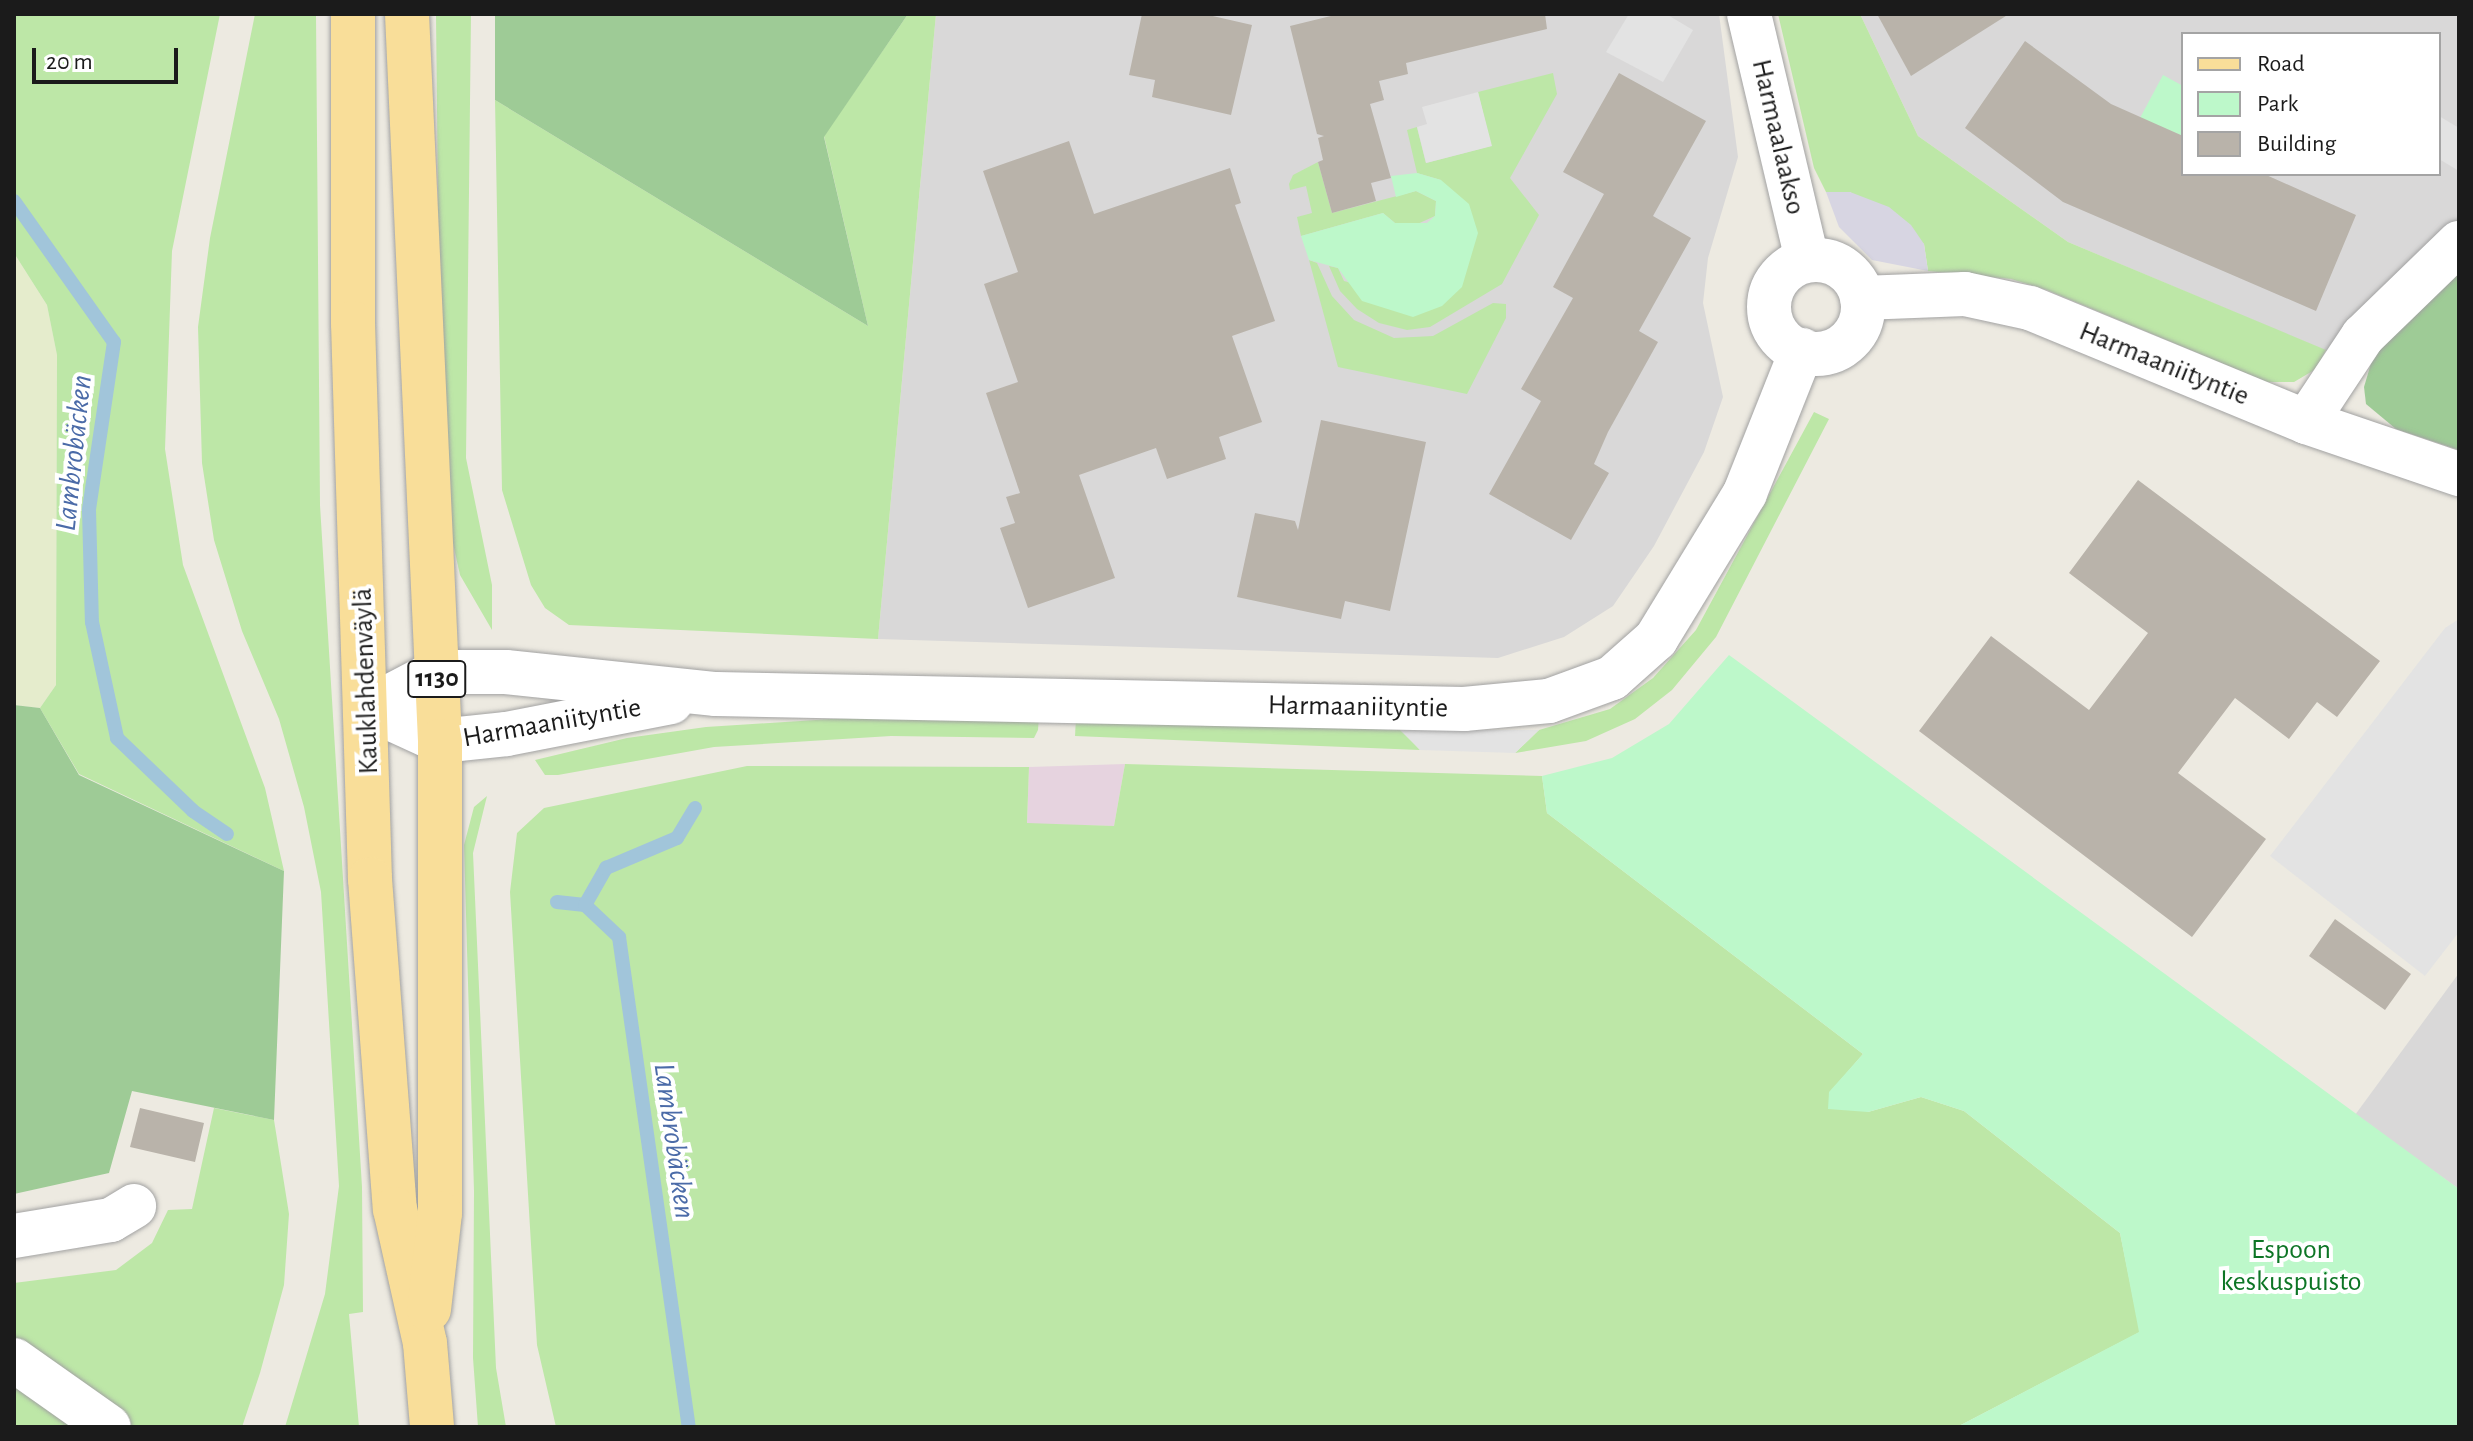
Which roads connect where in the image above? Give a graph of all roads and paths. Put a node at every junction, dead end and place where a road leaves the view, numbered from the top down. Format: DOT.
graph roads {
  1 [pos="353,14"];
  2 [pos="407,14"];
  3 [pos="1749,14"];
  4 [pos="2459,243"];
  5 [pos="1807,260"];
  6 [pos="1862,298"];
  7 [pos="1802,350"];
  8 [pos="2306,422"];
  9 [pos="2459,474"];
  10 [pos="437,672"];
  11 [pos="716,694"];
  12 [pos="368,708"];
  13 [pos="440,741"];
  14 [pos="134,1206"];
  15 [pos="14,1236"];
  16 [pos="425,1343"];
  17 [pos="14,1360"];
  18 [pos="109,1427"];
  19 [pos="432,1427"];
  1 -- 12 [label="main road, Kauklahdenväylä / 1130"];
  2 -- 10 [label="main road, Kauklahdenväylä / 1130"];
  3 -- 5 [label="street, Harmaalaakso"];
  4 -- 8 [label="street"];
  5 -- 6 [label="street"];
  5 -- 7 [label="street"];
  6 -- 7 [label="street"];
  6 -- 8 [label="street, Harmaaniityntie"];
  7 -- 11 [label="street, Harmaaniityntie"];
  8 -- 9 [label="street, Harmaaniityntie"];
  10 -- 11 [label="street, Harmaaniityntie"];
  10 -- 12 [label="street, Harmaaniityntie"];
  10 -- 13 [label="main road, Kauklahdenväylä / 1130"];
  11 -- 13 [label="street, Harmaaniityntie"];
  12 -- 13 [label="street, Harmaaniityntie"];
  12 -- 16 [label="main road, Kauklahdenväylä / 1130"];
  13 -- 16 [label="main road, Kauklahdenväylä / 1130"];
  14 -- 15 [label="street"];
  16 -- 19 [label="main road, Kauklahdenväylä / 1130"];
  17 -- 18 [label="street"];
}
